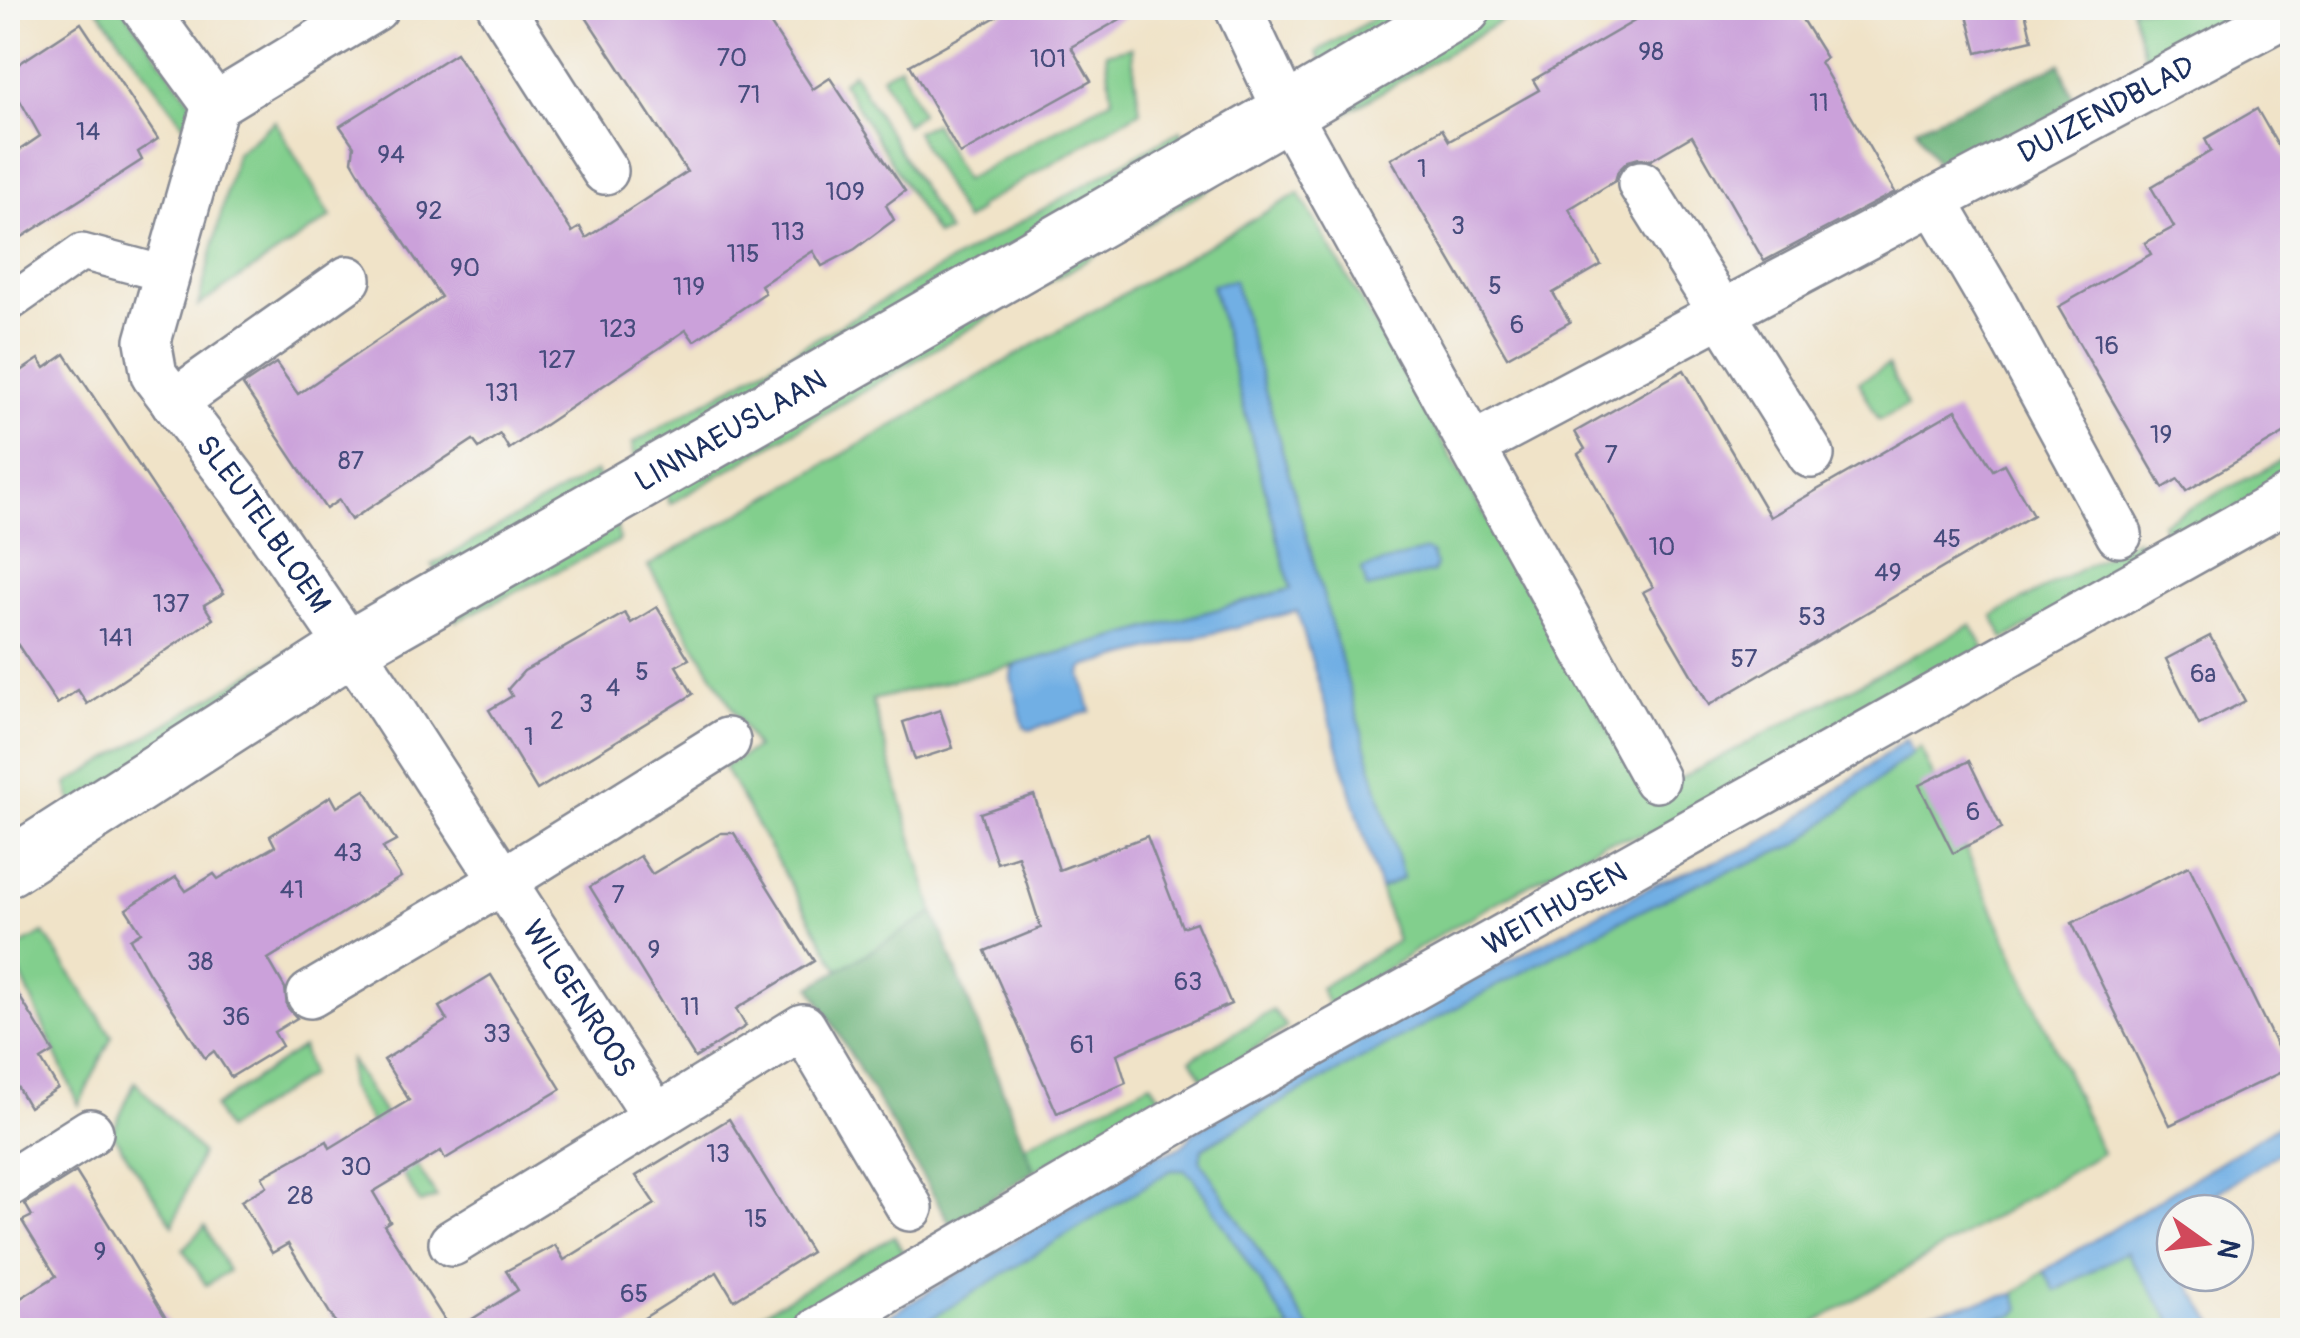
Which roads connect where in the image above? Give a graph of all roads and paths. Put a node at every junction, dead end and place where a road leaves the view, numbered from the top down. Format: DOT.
graph roads {
  1 [pos="144,8"];
  2 [pos="376,8"];
  3 [pos="502,8"];
  4 [pos="1238,8"];
  5 [pos="1463,8"];
  6 [pos="2281,22"];
  7 [pos="215,105"];
  8 [pos="1286,112"];
  9 [pos="604,172"];
  10 [pos="1641,184"];
  11 [pos="1934,201"];
  12 [pos="165,274"];
  13 [pos="348,279"];
  14 [pos="8,304"];
  15 [pos="1723,313"];
  16 [pos="174,402"];
  17 [pos="1472,446"];
  18 [pos="1810,455"];
  19 [pos="2292,496"];
  20 [pos="2119,534"];
  21 [pos="350,648"];
  22 [pos="727,741"];
  23 [pos="1656,779"];
  24 [pos="8,868"];
  25 [pos="503,881"];
  26 [pos="310,996"];
  27 [pos="655,1116"];
  28 [pos="90,1132"];
  29 [pos="8,1184"];
  30 [pos="910,1208"];
  31 [pos="452,1243"];
  32 [pos="820,1330"];
  1 -- 7 [label="street"];
  2 -- 7 [label="street"];
  3 -- 9 [label="street"];
  4 -- 8 [label="street"];
  5 -- 8 [label="street, LINNAEUSLAAN"];
  6 -- 11 [label="street, DUIZENDBLAD"];
  7 -- 12 [label="street, SLEUTELBLOEM"];
  8 -- 17 [label="street"];
  8 -- 21 [label="street, LINNAEUSLAAN"];
  10 -- 15 [label="street"];
  11 -- 15 [label="street, DUIZENDBLAD"];
  11 -- 20 [label="street"];
  12 -- 14 [label="street"];
  12 -- 16 [label="street, SLEUTELBLOEM"];
  13 -- 16 [label="street"];
  15 -- 17 [label="street, DUIZENDBLAD"];
  15 -- 18 [label="street"];
  16 -- 21 [label="street, SLEUTELBLOEM"];
  17 -- 23 [label="street"];
  19 -- 32 [label="street, WEITHUSEN"];
  21 -- 24 [label="street, LINNAEUSLAAN"];
  21 -- 25 [label="street, WILGENROOS"];
  22 -- 25 [label="street"];
  25 -- 26 [label="street"];
  25 -- 27 [label="street, WILGENROOS"];
  27 -- 30 [label="street"];
  27 -- 31 [label="street"];
  28 -- 29 [label="street"];
}
